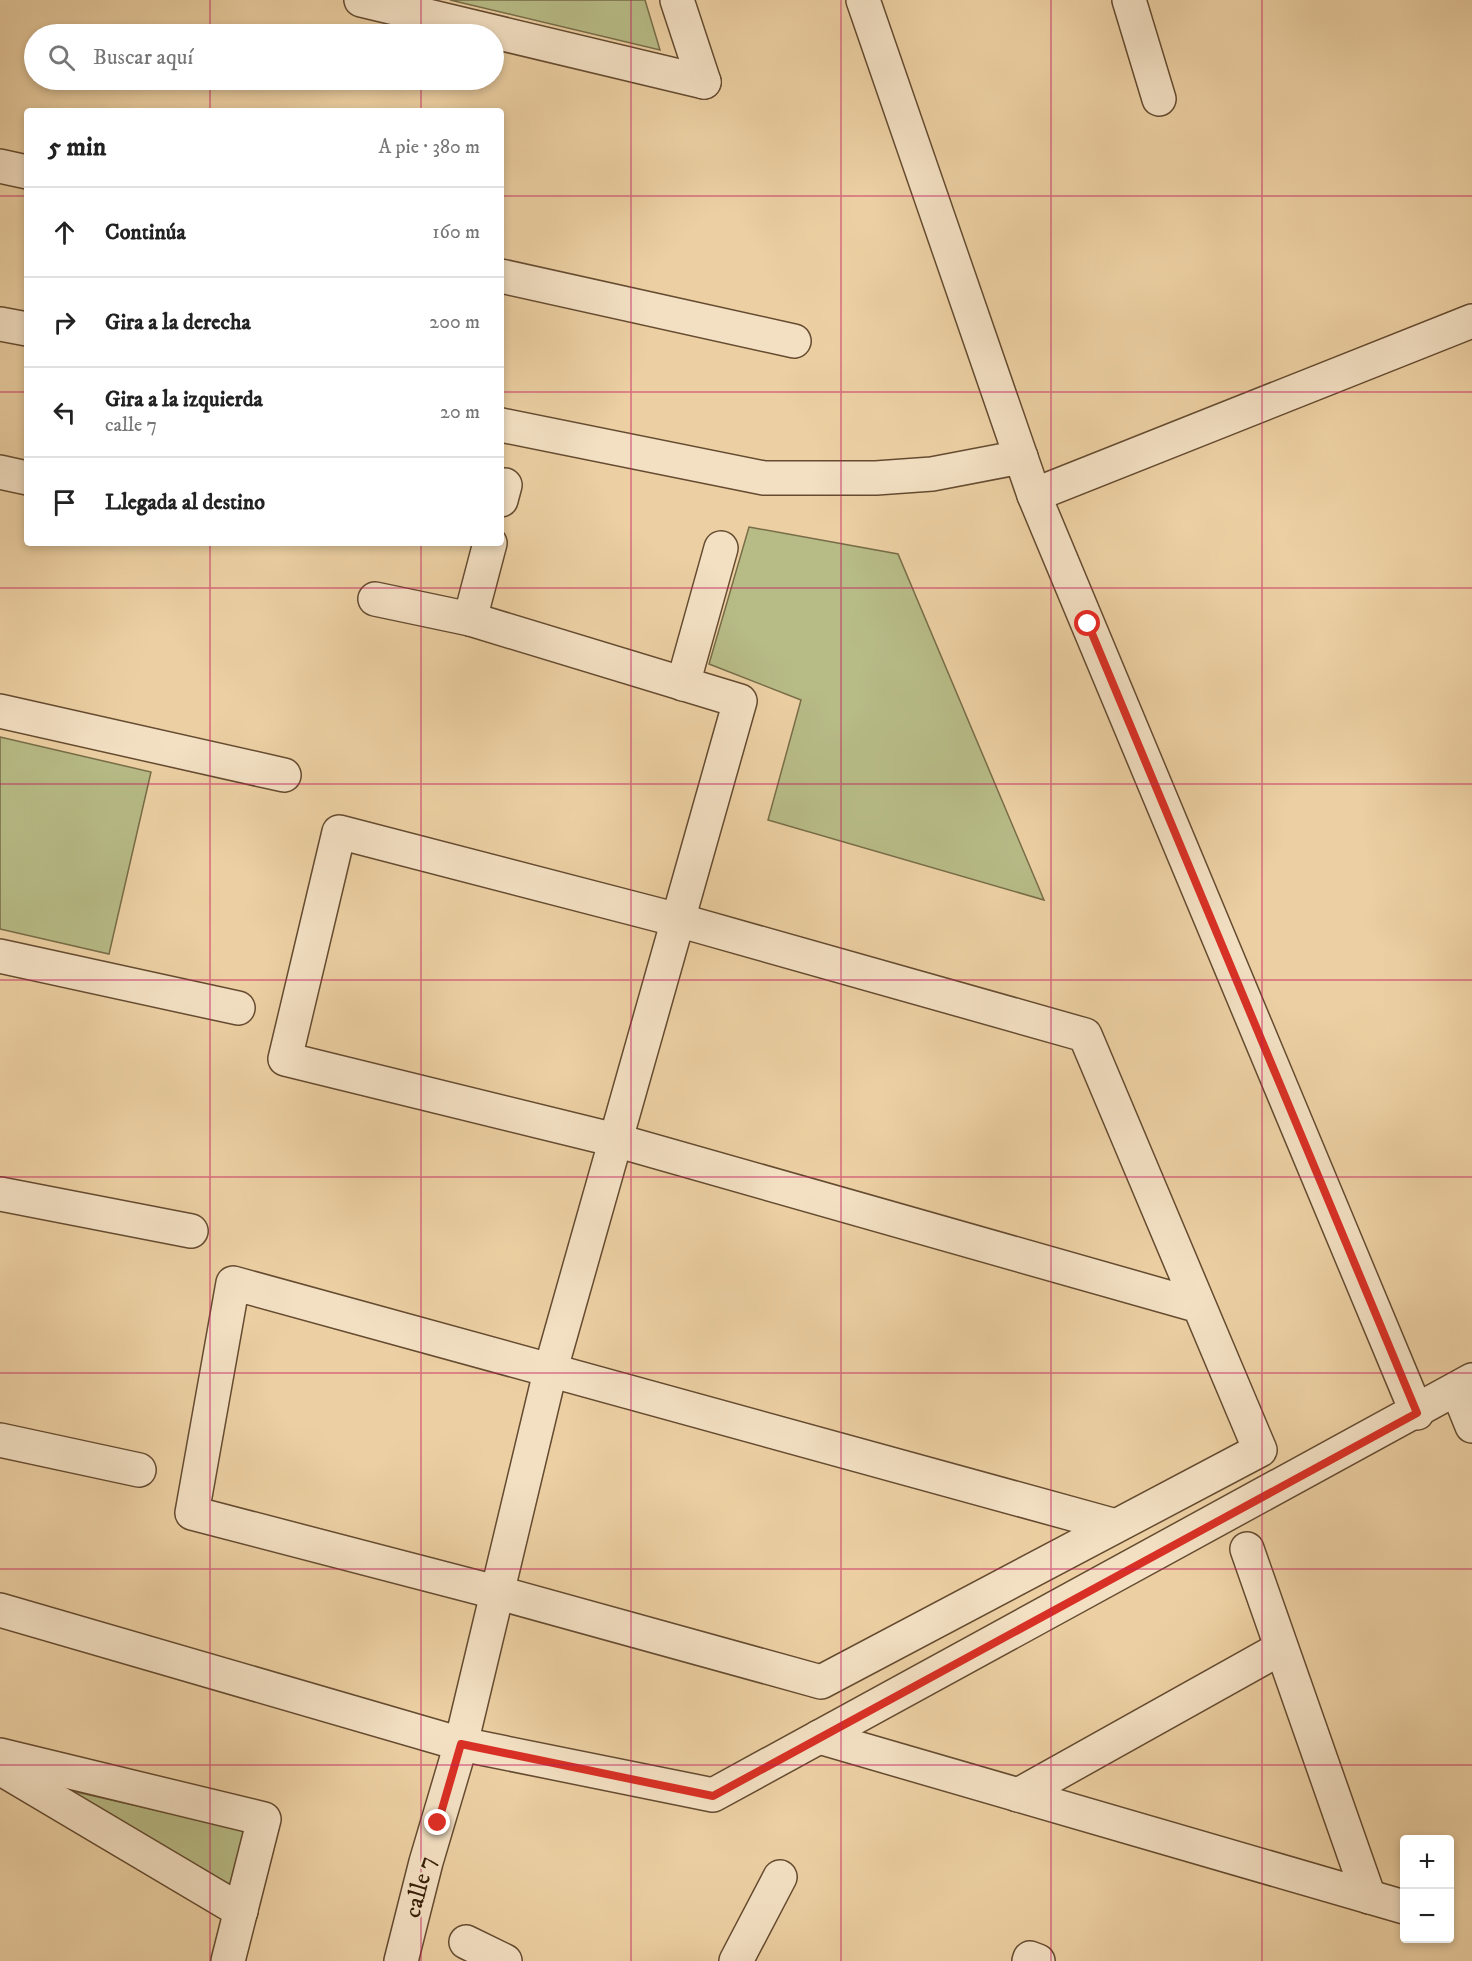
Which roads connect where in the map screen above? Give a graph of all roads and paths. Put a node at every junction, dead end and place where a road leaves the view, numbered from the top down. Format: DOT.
graph roads {
  1 [pos="360,0"];
  2 [pos="677,0"];
  3 [pos="863,0"];
  4 [pos="1129,0"];
  5 [pos="461,24"];
  6 [pos="504,34"];
  7 [pos="1159,99"];
  8 [pos="0,166"];
  9 [pos="24,171"];
  10 [pos="504,277"];
  11 [pos="1472,321"];
  12 [pos="0,324"];
  13 [pos="24,328"];
  14 [pos="794,341"];
  15 [pos="504,426"];
  16 [pos="1021,457"];
  17 [pos="0,472"];
  18 [pos="24,477"];
  19 [pos="1034,495"];
  20 [pos="489,546"];
  21 [pos="721,548"];
  22 [pos="375,599"];
  23 [pos="470,619"];
  24 [pos="683,684"];
  25 [pos="0,711"];
  26 [pos="284,775"];
  27 [pos="678,920"];
  28 [pos="0,956"];
  29 [pos="238,1008"];
  30 [pos="615,1140"];
  31 [pos="0,1194"];
  32 [pos="191,1231"];
  33 [pos="1199,1306"];
  34 [pos="550,1372"];
  35 [pos="1464,1385"];
  36 [pos="1417,1413"];
  37 [pos="1472,1426"];
  38 [pos="0,1440"];
  39 [pos="139,1470"];
  40 [pos="1116,1526"];
  41 [pos="1247,1549"];
  42 [pos="499,1593"];
  43 [pos="0,1610"];
  44 [pos="1281,1648"];
  45 [pos="819,1737"];
  46 [pos="461,1744"];
  47 [pos="0,1755"];
  48 [pos="0,1768"];
  49 [pos="1018,1795"];
  50 [pos="780,1877"];
  51 [pos="1369,1897"];
  52 [pos="1400,1907"];
  53 [pos="241,1911"];
  54 [pos="466,1942"];
  55 [pos="228,1961"];
  56 [pos="401,1961"];
  57 [pos="505,1961"];
  58 [pos="736,1961"];
  59 [pos="1029,1961"];
  60 [pos="1038,1961"];
  1 -- 5 [label="street"];
  2 -- 6 [label="street"];
  3 -- 16 [label="street"];
  4 -- 7 [label="street"];
  8 -- 9 [label="street"];
  10 -- 14 [label="street"];
  11 -- 19 [label="street"];
  12 -- 13 [label="street"];
  15 -- 16 [label="street"];
  16 -- 19 [label="street"];
  17 -- 18 [label="street"];
  19 -- 36 [label="street"];
  20 -- 23 [label="street"];
  21 -- 24 [label="street"];
  22 -- 23 [label="street"];
  23 -- 24 [label="street"];
  24 -- 27 [label="street, calle 7"];
  25 -- 26 [label="street"];
  27 -- 30 [label="street, calle 7"];
  27 -- 30 [label="street"];
  27 -- 33 [label="street"];
  28 -- 29 [label="street"];
  30 -- 33 [label="street"];
  30 -- 34 [label="street, calle 7"];
  31 -- 32 [label="street"];
  33 -- 40 [label="street"];
  34 -- 40 [label="street"];
  34 -- 42 [label="street, calle 7"];
  34 -- 42 [label="street"];
  35 -- 36 [label="street"];
  35 -- 37 [label="street"];
  36 -- 45 [label="street"];
  38 -- 39 [label="street"];
  40 -- 42 [label="street"];
  41 -- 44 [label="street"];
  42 -- 46 [label="street, calle 7"];
  43 -- 46 [label="street"];
  44 -- 49 [label="street"];
  44 -- 51 [label="street"];
  45 -- 46 [label="street"];
  45 -- 49 [label="street"];
  46 -- 56 [label="street, calle 7"];
  47 -- 53 [label="street"];
  48 -- 53 [label="street"];
  49 -- 51 [label="street"];
  50 -- 58 [label="street"];
  51 -- 52 [label="street"];
  53 -- 55 [label="street"];
  54 -- 57 [label="street"];
  59 -- 60 [label="street"];
}
